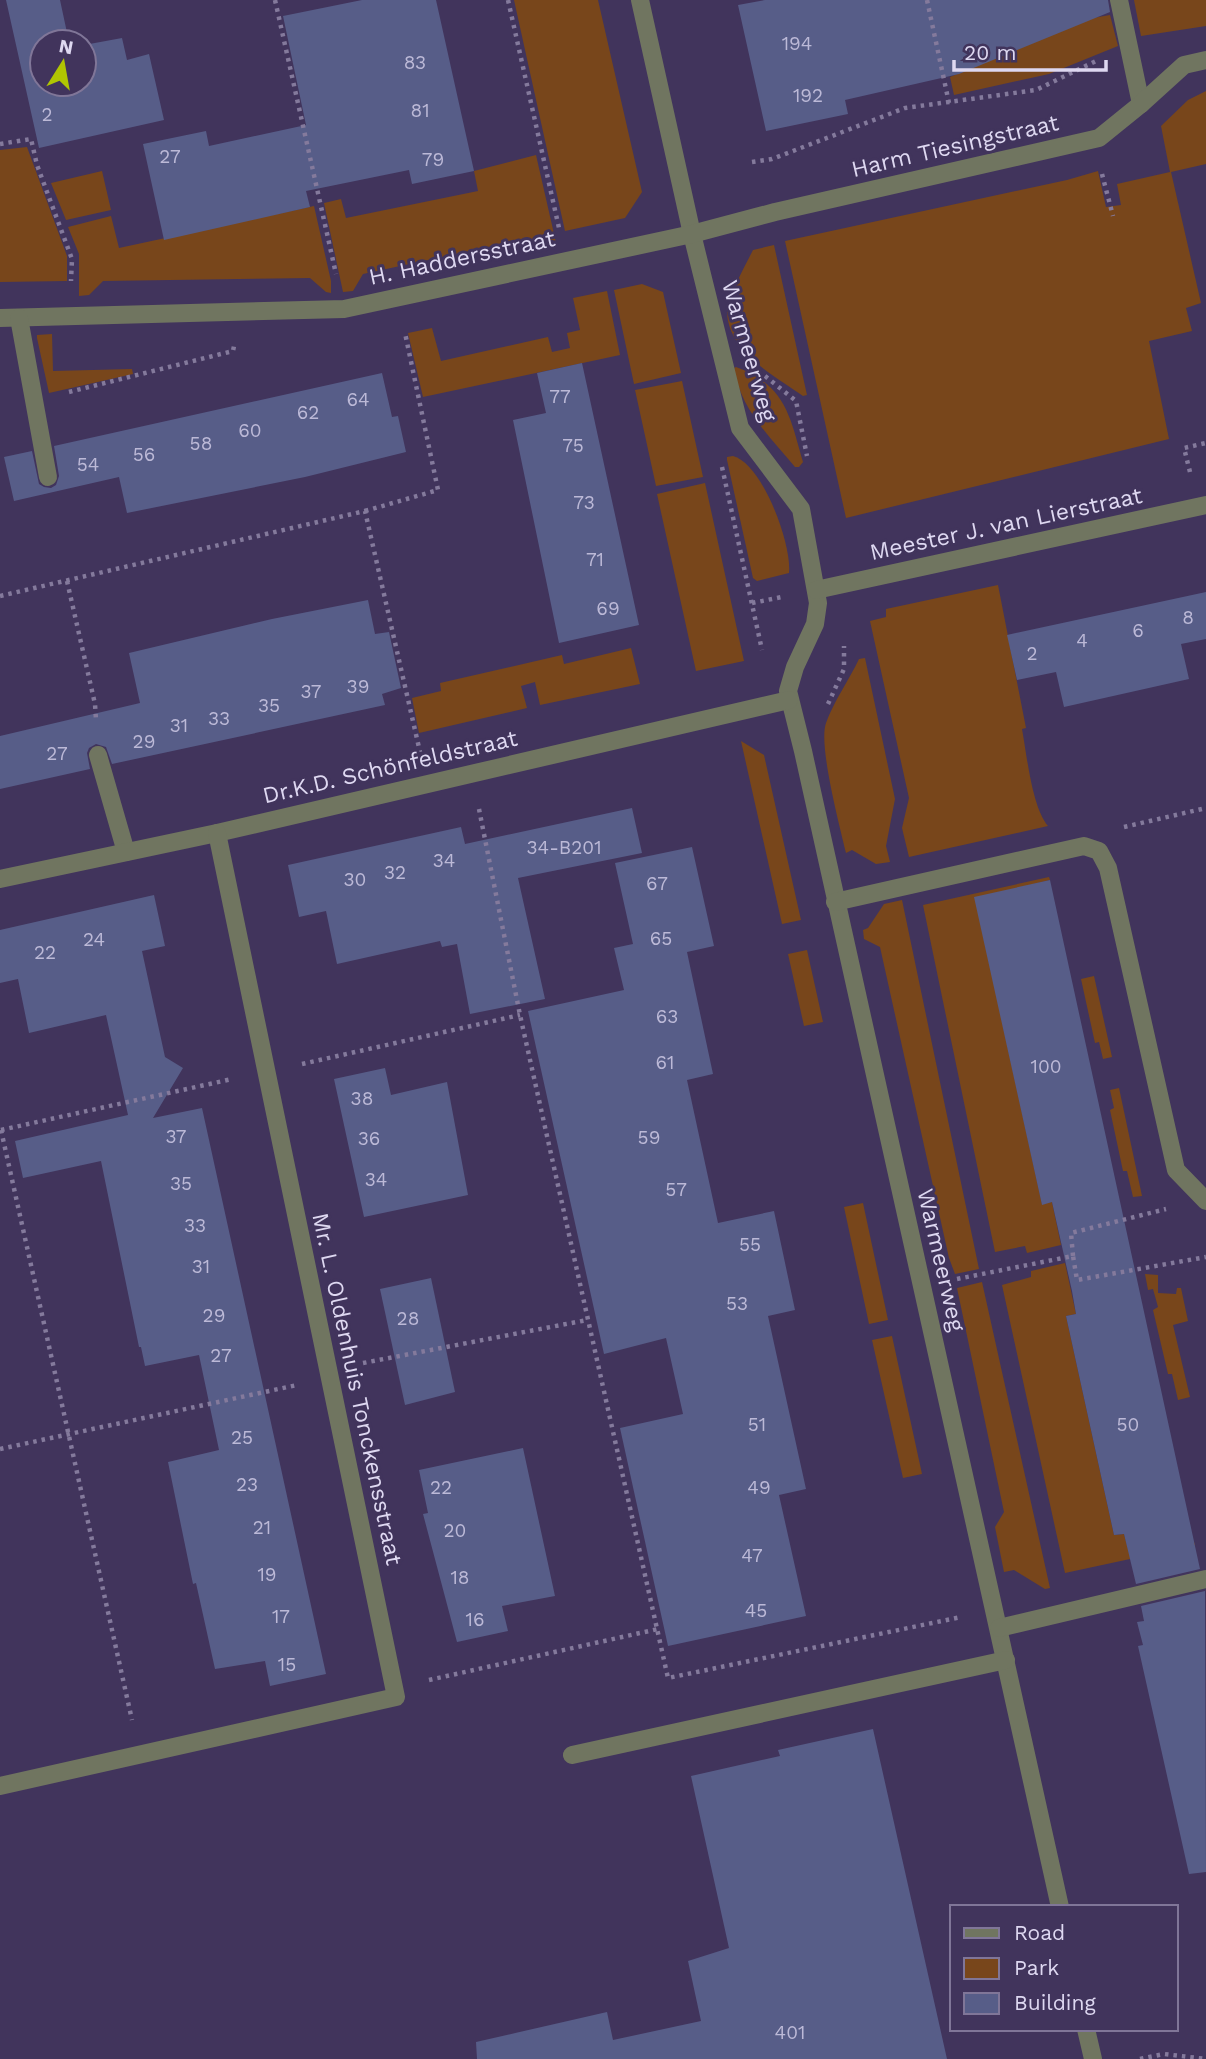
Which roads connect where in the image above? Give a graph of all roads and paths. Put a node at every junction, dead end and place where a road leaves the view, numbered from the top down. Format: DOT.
graph roads {
  1 [pos="275,0"];
  2 [pos="508,0"];
  3 [pos="640,0"];
  4 [pos="927,0"];
  5 [pos="1119,0"];
  6 [pos="1128,46"];
  7 [pos="1206,60"];
  8 [pos="949,103"];
  9 [pos="1141,104"];
  10 [pos="1094,139"];
  11 [pos="0,144"];
  12 [pos="752,162"];
  13 [pos="1113,216"];
  14 [pos="692,234"];
  15 [pos="567,261"];
  16 [pos="398,297"];
  17 [pos="344,309"];
  18 [pos="240,312"];
  19 [pos="69,316"];
  20 [pos="0,318"];
  21 [pos="19,318"];
  22 [pos="719,343"];
  23 [pos="34,401"];
  24 [pos="720,457"];
  25 [pos="48,477"];
  26 [pos="1206,505"];
  27 [pos="801,509"];
  28 [pos="365,511"];
  29 [pos="67,581"];
  30 [pos="816,590"];
  31 [pos="0,596"];
  32 [pos="789,695"];
  33 [pos="98,755"];
  34 [pos="472,774"];
  35 [pos="428,783"];
  36 [pos="1206,808"];
  37 [pos="217,833"];
  38 [pos="1099,851"];
  39 [pos="126,852"];
  40 [pos="0,879"];
  41 [pos="835,902"];
  42 [pos="1,1130"];
  43 [pos="1200,1195"];
  44 [pos="1073,1256"];
  45 [pos="1206,1257"];
  46 [pos="922,1287"];
  47 [pos="587,1320"];
  48 [pos="329,1374"];
  49 [pos="67,1435"];
  50 [pos="0,1449"];
  51 [pos="1206,1579"];
  52 [pos="997,1619"];
  53 [pos="658,1629"];
  54 [pos="1006,1660"];
  55 [pos="394,1687"];
  56 [pos="140,1755"];
  57 [pos="572,1755"];
  58 [pos="0,1786"];
  59 [pos="1060,1905"];
  60 [pos="1086,2031"];
  61 [pos="1093,2059"];
  62 [pos="1140,2059"];
  63 [pos="1206,2059"];
  1 -- 17 [label="path"];
  2 -- 15 [label="path"];
  3 -- 14 [label="street, Warmeerweg"];
  4 -- 8 [label="path"];
  5 -- 6 [label="street"];
  6 -- 8 [label="path"];
  6 -- 9 [label="street"];
  7 -- 9 [label="street, Harm Tiesingstraat"];
  8 -- 12 [label="path"];
  9 -- 10 [label="street, Harm Tiesingstraat"];
  10 -- 13 [label="path"];
  10 -- 14 [label="street, Harm Tiesingstraat"];
  11 -- 19 [label="path"];
  14 -- 15 [label="street, H. Haddersstraat"];
  14 -- 22 [label="street, Warmeerweg"];
  15 -- 16 [label="street, H. Haddersstraat"];
  16 -- 17 [label="street, H. Haddersstraat"];
  16 -- 28 [label="path"];
  17 -- 18 [label="street, H. Haddersstraat"];
  18 -- 19 [label="street, H. Haddersstraat"];
  18 -- 23 [label="path"];
  19 -- 21 [label="street, H. Haddersstraat"];
  20 -- 21 [label="street, H. Haddersstraat"];
  21 -- 23 [label="street"];
  22 -- 27 [label="street, Warmeerweg"];
  22 -- 27 [label="path"];
  23 -- 25 [label="street"];
  24 -- 32 [label="path"];
  26 -- 30 [label="street, Meester J. van Lierstraat"];
  27 -- 30 [label="street, Warmeerweg"];
  28 -- 29 [label="path"];
  28 -- 35 [label="path"];
  29 -- 31 [label="path"];
  29 -- 33 [label="path"];
  30 -- 32 [label="street, Warmeerweg"];
  32 -- 34 [label="street, Dr.K.D. Schönfeldstraat"];
  32 -- 41 [label="street, Warmeerweg"];
  33 -- 39 [label="street"];
  34 -- 35 [label="street, Dr.K.D. Schönfeldstraat"];
  34 -- 47 [label="path"];
  35 -- 37 [label="street, Dr.K.D. Schönfeldstraat"];
  36 -- 38 [label="path"];
  37 -- 39 [label="street, Dr.K.D. Schönfeldstraat"];
  37 -- 48 [label="street, Mr. L. Oldenhuis Tonckensstraat"];
  38 -- 41 [label="street"];
  38 -- 43 [label="street"];
  39 -- 40 [label="street, Dr.K.D. Schönfeldstraat"];
  41 -- 46 [label="street, Warmeerweg"];
  42 -- 49 [label="path"];
  43 -- 44 [label="path"];
  44 -- 45 [label="path"];
  44 -- 46 [label="path"];
  46 -- 52 [label="street, Warmeerweg"];
  47 -- 48 [label="path"];
  47 -- 53 [label="path"];
  48 -- 49 [label="path"];
  48 -- 55 [label="street, Mr. L. Oldenhuis Tonckensstraat"];
  49 -- 50 [label="path"];
  49 -- 56 [label="path"];
  51 -- 52 [label="street"];
  52 -- 53 [label="path"];
  52 -- 54 [label="street, Warmeerweg"];
  53 -- 55 [label="path"];
  54 -- 57 [label="street"];
  54 -- 59 [label="street, Warmeerweg"];
  55 -- 56 [label="street"];
  56 -- 58 [label="street"];
  60 -- 61 [label="street"];
  62 -- 63 [label="path"];
}
